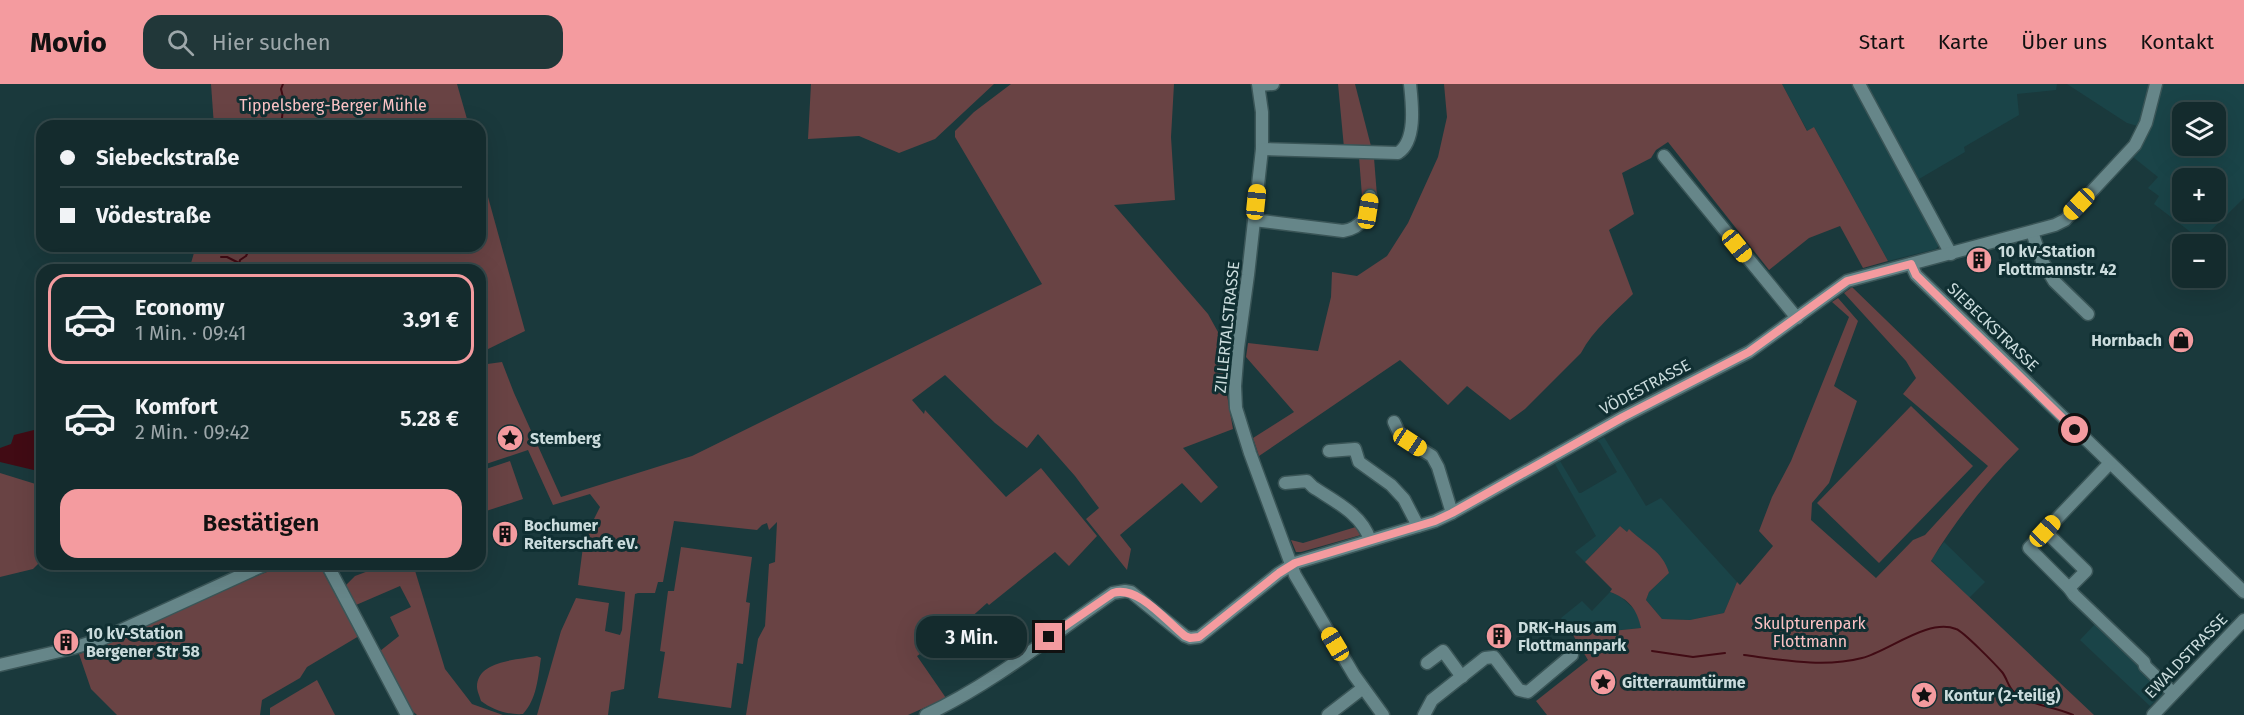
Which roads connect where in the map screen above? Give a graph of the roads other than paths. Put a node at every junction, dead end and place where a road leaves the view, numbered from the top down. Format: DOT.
graph roads {
  1 [pos="1273,84"];
  2 [pos="1410,84"];
  3 [pos="1859,84"];
  4 [pos="2156,84"];
  5 [pos="1259,85"];
  6 [pos="1262,149"];
  7 [pos="1664,156"];
  8 [pos="1370,196"];
  9 [pos="1254,220"];
  10 [pos="2032,232"];
  11 [pos="1951,254"];
  12 [pos="1911,264"];
  13 [pos="2088,314"];
  14 [pos="1797,318"];
  15 [pos="1394,422"];
  16 [pos="1329,451"];
  17 [pos="2110,463"];
  18 [pos="1285,483"];
  19 [pos="1452,513"];
  20 [pos="1418,526"];
  21 [pos="2045,531"];
  22 [pos="1370,540"];
  23 [pos="1290,565"];
  24 [pos="253,570"];
  25 [pos="330,570"];
  26 [pos="2069,588"];
  27 [pos="2244,592"];
  28 [pos="2244,620"];
  29 [pos="1572,655"];
  30 [pos="1427,663"];
  31 [pos="0,665"];
  32 [pos="1462,677"];
  33 [pos="1363,688"];
  34 [pos="2173,693"];
  35 [pos="407,715"];
  36 [pos="926,715"];
  37 [pos="1328,715"];
  38 [pos="1383,715"];
  39 [pos="1424,715"];
  40 [pos="2152,715"];
  1 -- 5 [label="street"];
  2 -- 6 [label="street"];
  3 -- 11 [label="street"];
  4 -- 10 [label="street"];
  5 -- 6 [label="street, ZILLERTALSTRASSE"];
  6 -- 9 [label="street, ZILLERTALSTRASSE"];
  7 -- 14 [label="street"];
  8 -- 9 [label="street"];
  9 -- 23 [label="street, ZILLERTALSTRASSE"];
  10 -- 11 [label="street"];
  10 -- 13 [label="street"];
  11 -- 12 [label="street"];
  12 -- 14 [label="street, VÖDESTRASSE"];
  12 -- 17 [label="street, SIEBECKSTRASSE"];
  14 -- 19 [label="street, VÖDESTRASSE"];
  15 -- 19 [label="street"];
  16 -- 20 [label="street"];
  17 -- 21 [label="street"];
  17 -- 27 [label="street, SIEBECKSTRASSE"];
  18 -- 22 [label="street"];
  19 -- 20 [label="street, VÖDESTRASSE"];
  20 -- 22 [label="street, VÖDESTRASSE"];
  21 -- 26 [label="street"];
  21 -- 26 [label="street"];
  22 -- 23 [label="street, VÖDESTRASSE"];
  23 -- 33 [label="street, ZILLERTALSTRASSE"];
  23 -- 36 [label="street, VÖDESTRASSE"];
  24 -- 31 [label="street"];
  25 -- 35 [label="street"];
  26 -- 34 [label="street"];
  28 -- 34 [label="street, EWALDSTRASSE"];
  29 -- 32 [label="street"];
  30 -- 32 [label="street"];
  32 -- 39 [label="street"];
  33 -- 37 [label="street"];
  33 -- 38 [label="street, ZILLERTALSTRASSE"];
  34 -- 40 [label="street, EWALDSTRASSE"];
}
